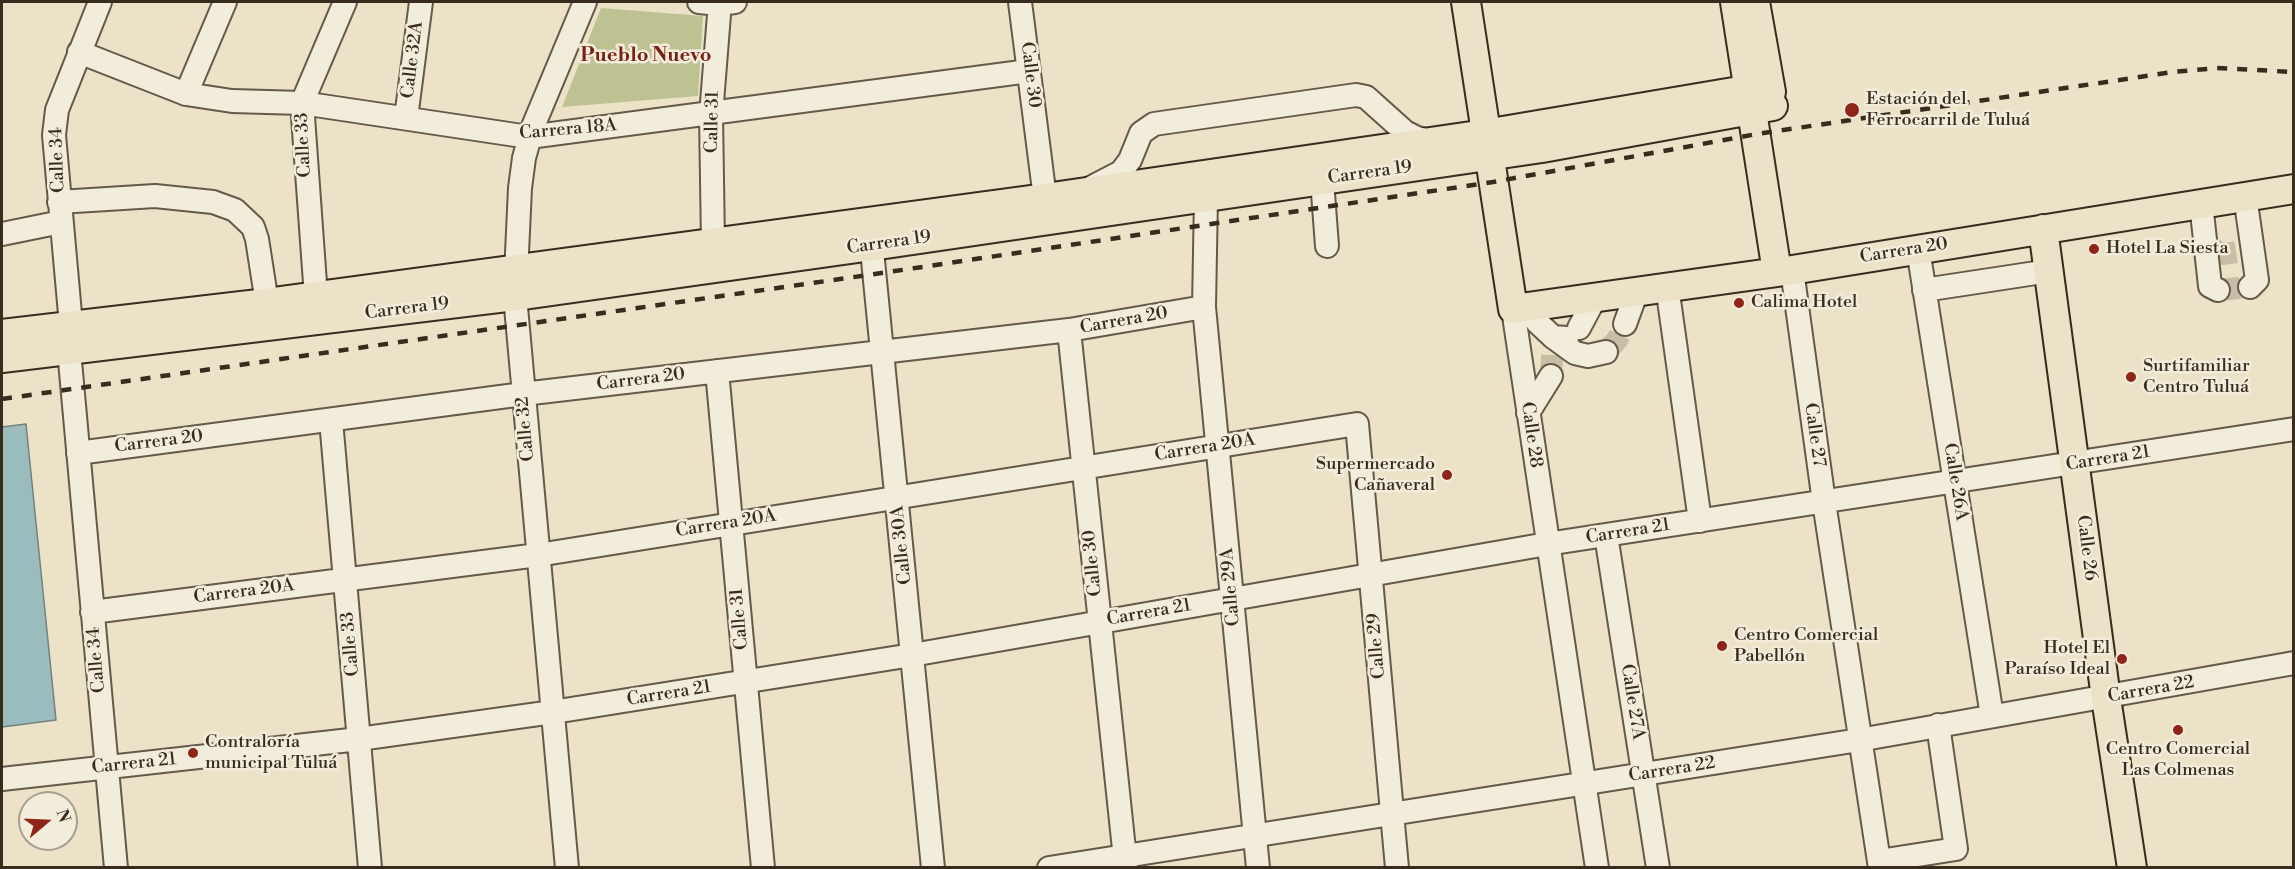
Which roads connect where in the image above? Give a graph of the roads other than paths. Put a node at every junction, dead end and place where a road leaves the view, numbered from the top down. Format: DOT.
graph roads {
  1 [pos="100,2"];
  2 [pos="225,2"];
  3 [pos="345,2"];
  4 [pos="421,2"];
  5 [pos="585,2"];
  6 [pos="718,2"];
  7 [pos="1020,2"];
  8 [pos="1466,2"];
  9 [pos="1735,2"];
  10 [pos="1755,2"];
  11 [pos="79,52"];
  12 [pos="1029,71"];
  13 [pos="186,94"];
  14 [pos="1761,97"];
  15 [pos="302,103"];
  16 [pos="711,115"];
  17 [pos="406,118"];
  18 [pos="530,137"];
  19 [pos="1435,142"];
  20 [pos="1487,145"];
  21 [pos="1322,180"];
  22 [pos="2294,189"];
  23 [pos="1078,193"];
  24 [pos="2245,196"];
  25 [pos="1206,197"];
  26 [pos="2201,203"];
  27 [pos="1046,209"];
  28 [pos="60,212"];
  29 [pos="2043,229"];
  30 [pos="2,234"];
  31 [pos="871,234"];
  32 [pos="713,243"];
  33 [pos="1327,246"];
  34 [pos="2227,246"];
  35 [pos="1918,249"];
  36 [pos="1784,271"];
  37 [pos="2049,271"];
  38 [pos="516,283"];
  39 [pos="1666,286"];
  40 [pos="2250,287"];
  41 [pos="1924,290"];
  42 [pos="2218,290"];
  43 [pos="1637,291"];
  44 [pos="1596,296"];
  45 [pos="316,297"];
  46 [pos="1555,302"];
  47 [pos="267,303"];
  48 [pos="1204,307"];
  49 [pos="1519,308"];
  50 [pos="1625,324"];
  51 [pos="1069,330"];
  52 [pos="2,334"];
  53 [pos="70,338"];
  54 [pos="1561,347"];
  55 [pos="1605,352"];
  56 [pos="882,354"];
  57 [pos="2,358"];
  58 [pos="717,371"];
  59 [pos="523,394"];
  60 [pos="1528,413"];
  61 [pos="332,420"];
  62 [pos="1357,424"];
  63 [pos="2294,429"];
  64 [pos="1217,446"];
  65 [pos="78,453"];
  66 [pos="2075,464"];
  67 [pos="1083,467"];
  68 [pos="1954,482"];
  69 [pos="897,499"];
  70 [pos="1824,502"];
  71 [pos="1700,521"];
  72 [pos="732,523"];
  73 [pos="1606,536"];
  74 [pos="1547,544"];
  75 [pos="538,555"];
  76 [pos="1371,573"];
  77 [pos="345,579"];
  78 [pos="1232,598"];
  79 [pos="92,612"];
  80 [pos="1100,621"];
  81 [pos="912,654"];
  82 [pos="2294,663"];
  83 [pos="746,682"];
  84 [pos="2106,698"];
  85 [pos="553,712"];
  86 [pos="1992,716"];
  87 [pos="1938,726"];
  88 [pos="359,739"];
  89 [pos="1859,740"];
  90 [pos="107,766"];
  91 [pos="1643,774"];
  92 [pos="2,779"];
  93 [pos="1584,784"];
  94 [pos="1392,814"];
  95 [pos="1254,833"];
  96 [pos="1125,861"];
  97 [pos="1879,864"];
  98 [pos="116,867"];
  99 [pos="370,867"];
  100 [pos="567,867"];
  101 [pos="762,867"];
  102 [pos="933,867"];
  103 [pos="1049,867"];
  104 [pos="1258,867"];
  105 [pos="1397,867"];
  106 [pos="1597,867"];
  107 [pos="1658,867"];
  108 [pos="2132,867"];
  1 -- 11 [label="street, Calle 34"];
  2 -- 13 [label="street"];
  3 -- 15 [label="street, Calle 33"];
  4 -- 17 [label="street, Calle 32A"];
  5 -- 18 [label="street, Calle 32"];
  6 -- 16 [label="street, Calle 31"];
  7 -- 12 [label="street, Calle 30"];
  8 -- 20 [label="main road, Calle 28"];
  9 -- 14 [label="main road, Calle 27"];
  10 -- 14 [label="main road, Calle 27"];
  11 -- 13 [label="street, Carrera 18A"];
  11 -- 28 [label="street, Calle 34"];
  12 -- 16 [label="street, Carrera 18A"];
  12 -- 27 [label="street, Calle 30"];
  13 -- 15 [label="street, Carrera 18A"];
  14 -- 20 [label="main road, Carrera 19"];
  14 -- 36 [label="main road, Calle 27"];
  15 -- 17 [label="street, Carrera 18A"];
  15 -- 45 [label="street, Calle 33"];
  16 -- 18 [label="street, Carrera 18A"];
  16 -- 32 [label="street, Calle 31"];
  17 -- 18 [label="street, Carrera 18A"];
  18 -- 38 [label="street, Calle 32"];
  19 -- 20 [label="main road, Carrera 19"];
  19 -- 23 [label="main road, Carrera 19"];
  19 -- 23 [label="street"];
  20 -- 21 [label="main road, Carrera 19"];
  20 -- 49 [label="main road, Calle 28"];
  21 -- 25 [label="main road, Carrera 19"];
  21 -- 33 [label="street"];
  22 -- 24 [label="main road, Carrera 20"];
  23 -- 27 [label="main road, Carrera 19"];
  24 -- 26 [label="main road, Carrera 20"];
  24 -- 34 [label="street"];
  25 -- 27 [label="main road, Carrera 19"];
  25 -- 48 [label="street, Calle 29A"];
  26 -- 29 [label="main road, Carrera 20"];
  26 -- 34 [label="street"];
  27 -- 31 [label="main road, Carrera 19"];
  28 -- 30 [label="street"];
  28 -- 47 [label="street"];
  28 -- 53 [label="street, Calle 34"];
  29 -- 35 [label="main road, Carrera 20"];
  29 -- 37 [label="main road, Calle 26"];
  31 -- 32 [label="main road, Carrera 19"];
  31 -- 38 [label="main road, Carrera 19"];
  31 -- 56 [label="street, Calle 30A"];
  32 -- 38 [label="main road, Carrera 19"];
  34 -- 40 [label="street"];
  34 -- 42 [label="street"];
  35 -- 36 [label="main road, Carrera 20"];
  35 -- 41 [label="street, Calle 26A"];
  36 -- 39 [label="main road, Carrera 20"];
  36 -- 70 [label="street, Calle 27"];
  37 -- 41 [label="street"];
  37 -- 66 [label="main road, Calle 26"];
  38 -- 45 [label="main road, Carrera 19"];
  38 -- 53 [label="main road, Carrera 19"];
  38 -- 59 [label="street, Calle 32"];
  39 -- 43 [label="main road, Carrera 20"];
  39 -- 71 [label="street"];
  41 -- 68 [label="street, Calle 26A"];
  43 -- 44 [label="main road, Carrera 20"];
  43 -- 50 [label="street"];
  44 -- 46 [label="main road, Carrera 20"];
  44 -- 54 [label="street"];
  45 -- 47 [label="main road, Carrera 19"];
  46 -- 49 [label="main road, Carrera 20"];
  46 -- 54 [label="street"];
  47 -- 53 [label="main road, Carrera 19"];
  48 -- 51 [label="street, Carrera 20"];
  48 -- 64 [label="street, Calle 29A"];
  49 -- 54 [label="street"];
  49 -- 60 [label="street, Calle 28"];
  51 -- 56 [label="street, Carrera 20"];
  51 -- 67 [label="street, Calle 30"];
  52 -- 53 [label="main road, Carrera 19"];
  53 -- 57 [label="main road, Carrera 19"];
  53 -- 65 [label="street, Calle 34"];
  54 -- 55 [label="street"];
  54 -- 60 [label="street"];
  56 -- 58 [label="street, Carrera 20"];
  56 -- 69 [label="street, Calle 30A"];
  58 -- 59 [label="street, Carrera 20"];
  58 -- 72 [label="street, Calle 31"];
  59 -- 61 [label="street, Carrera 20"];
  59 -- 75 [label="street, Calle 32"];
  60 -- 74 [label="street, Calle 28"];
  61 -- 65 [label="street, Carrera 20"];
  61 -- 77 [label="street, Calle 33"];
  62 -- 64 [label="street, Carrera 20A"];
  62 -- 76 [label="street, Calle 29"];
  63 -- 66 [label="street, Carrera 21"];
  64 -- 67 [label="street, Carrera 20A"];
  64 -- 78 [label="street, Calle 29A"];
  65 -- 79 [label="street, Calle 34"];
  66 -- 68 [label="street, Carrera 21"];
  66 -- 84 [label="main road, Calle 26"];
  67 -- 69 [label="street, Carrera 20A"];
  67 -- 80 [label="street, Calle 30"];
  68 -- 70 [label="street, Carrera 21"];
  68 -- 86 [label="street, Calle 26A"];
  69 -- 72 [label="street, Carrera 20A"];
  69 -- 81 [label="street, Calle 30A"];
  70 -- 71 [label="street, Carrera 21"];
  70 -- 89 [label="street, Calle 27"];
  71 -- 73 [label="street, Carrera 21"];
  72 -- 75 [label="street, Carrera 20A"];
  72 -- 83 [label="street, Calle 31"];
  73 -- 74 [label="street, Carrera 21"];
  73 -- 91 [label="street, Calle 27A"];
  74 -- 76 [label="street, Carrera 21"];
  74 -- 93 [label="street, Calle 28"];
  75 -- 77 [label="street, Carrera 20A"];
  75 -- 85 [label="street, Calle 32"];
  76 -- 78 [label="street, Carrera 21"];
  76 -- 94 [label="street, Calle 29"];
  77 -- 79 [label="street, Carrera 20A"];
  77 -- 88 [label="street, Calle 33"];
  78 -- 80 [label="street, Carrera 21"];
  78 -- 95 [label="street, Calle 29A"];
  79 -- 90 [label="street, Calle 34"];
  80 -- 81 [label="street, Carrera 21"];
  80 -- 96 [label="street, Calle 30"];
  81 -- 83 [label="street, Carrera 21"];
  81 -- 102 [label="street, Calle 30A"];
  82 -- 84 [label="street, Carrera 22"];
  83 -- 85 [label="street, Carrera 21"];
  83 -- 101 [label="street, Calle 31"];
  84 -- 86 [label="street, Carrera 22"];
  84 -- 108 [label="main road, Calle 26"];
  85 -- 88 [label="street, Carrera 21"];
  85 -- 100 [label="street, Calle 32"];
  86 -- 87 [label="street, Carrera 22"];
  87 -- 89 [label="street, Carrera 22"];
  87 -- 97 [label="street"];
  88 -- 90 [label="street, Carrera 21"];
  88 -- 99 [label="street, Calle 33"];
  89 -- 91 [label="street, Carrera 22"];
  89 -- 97 [label="street, Calle 27"];
  90 -- 92 [label="street, Carrera 21"];
  90 -- 98 [label="street, Calle 34"];
  91 -- 93 [label="street, Carrera 22"];
  91 -- 107 [label="street, Calle 27A"];
  93 -- 94 [label="street, Carrera 22"];
  93 -- 106 [label="street, Calle 28"];
  94 -- 95 [label="street, Carrera 22"];
  94 -- 105 [label="street, Calle 29"];
  95 -- 96 [label="street, Carrera 22"];
  95 -- 104 [label="street, Calle 29A"];
  96 -- 103 [label="street, Carrera 22"];
}
